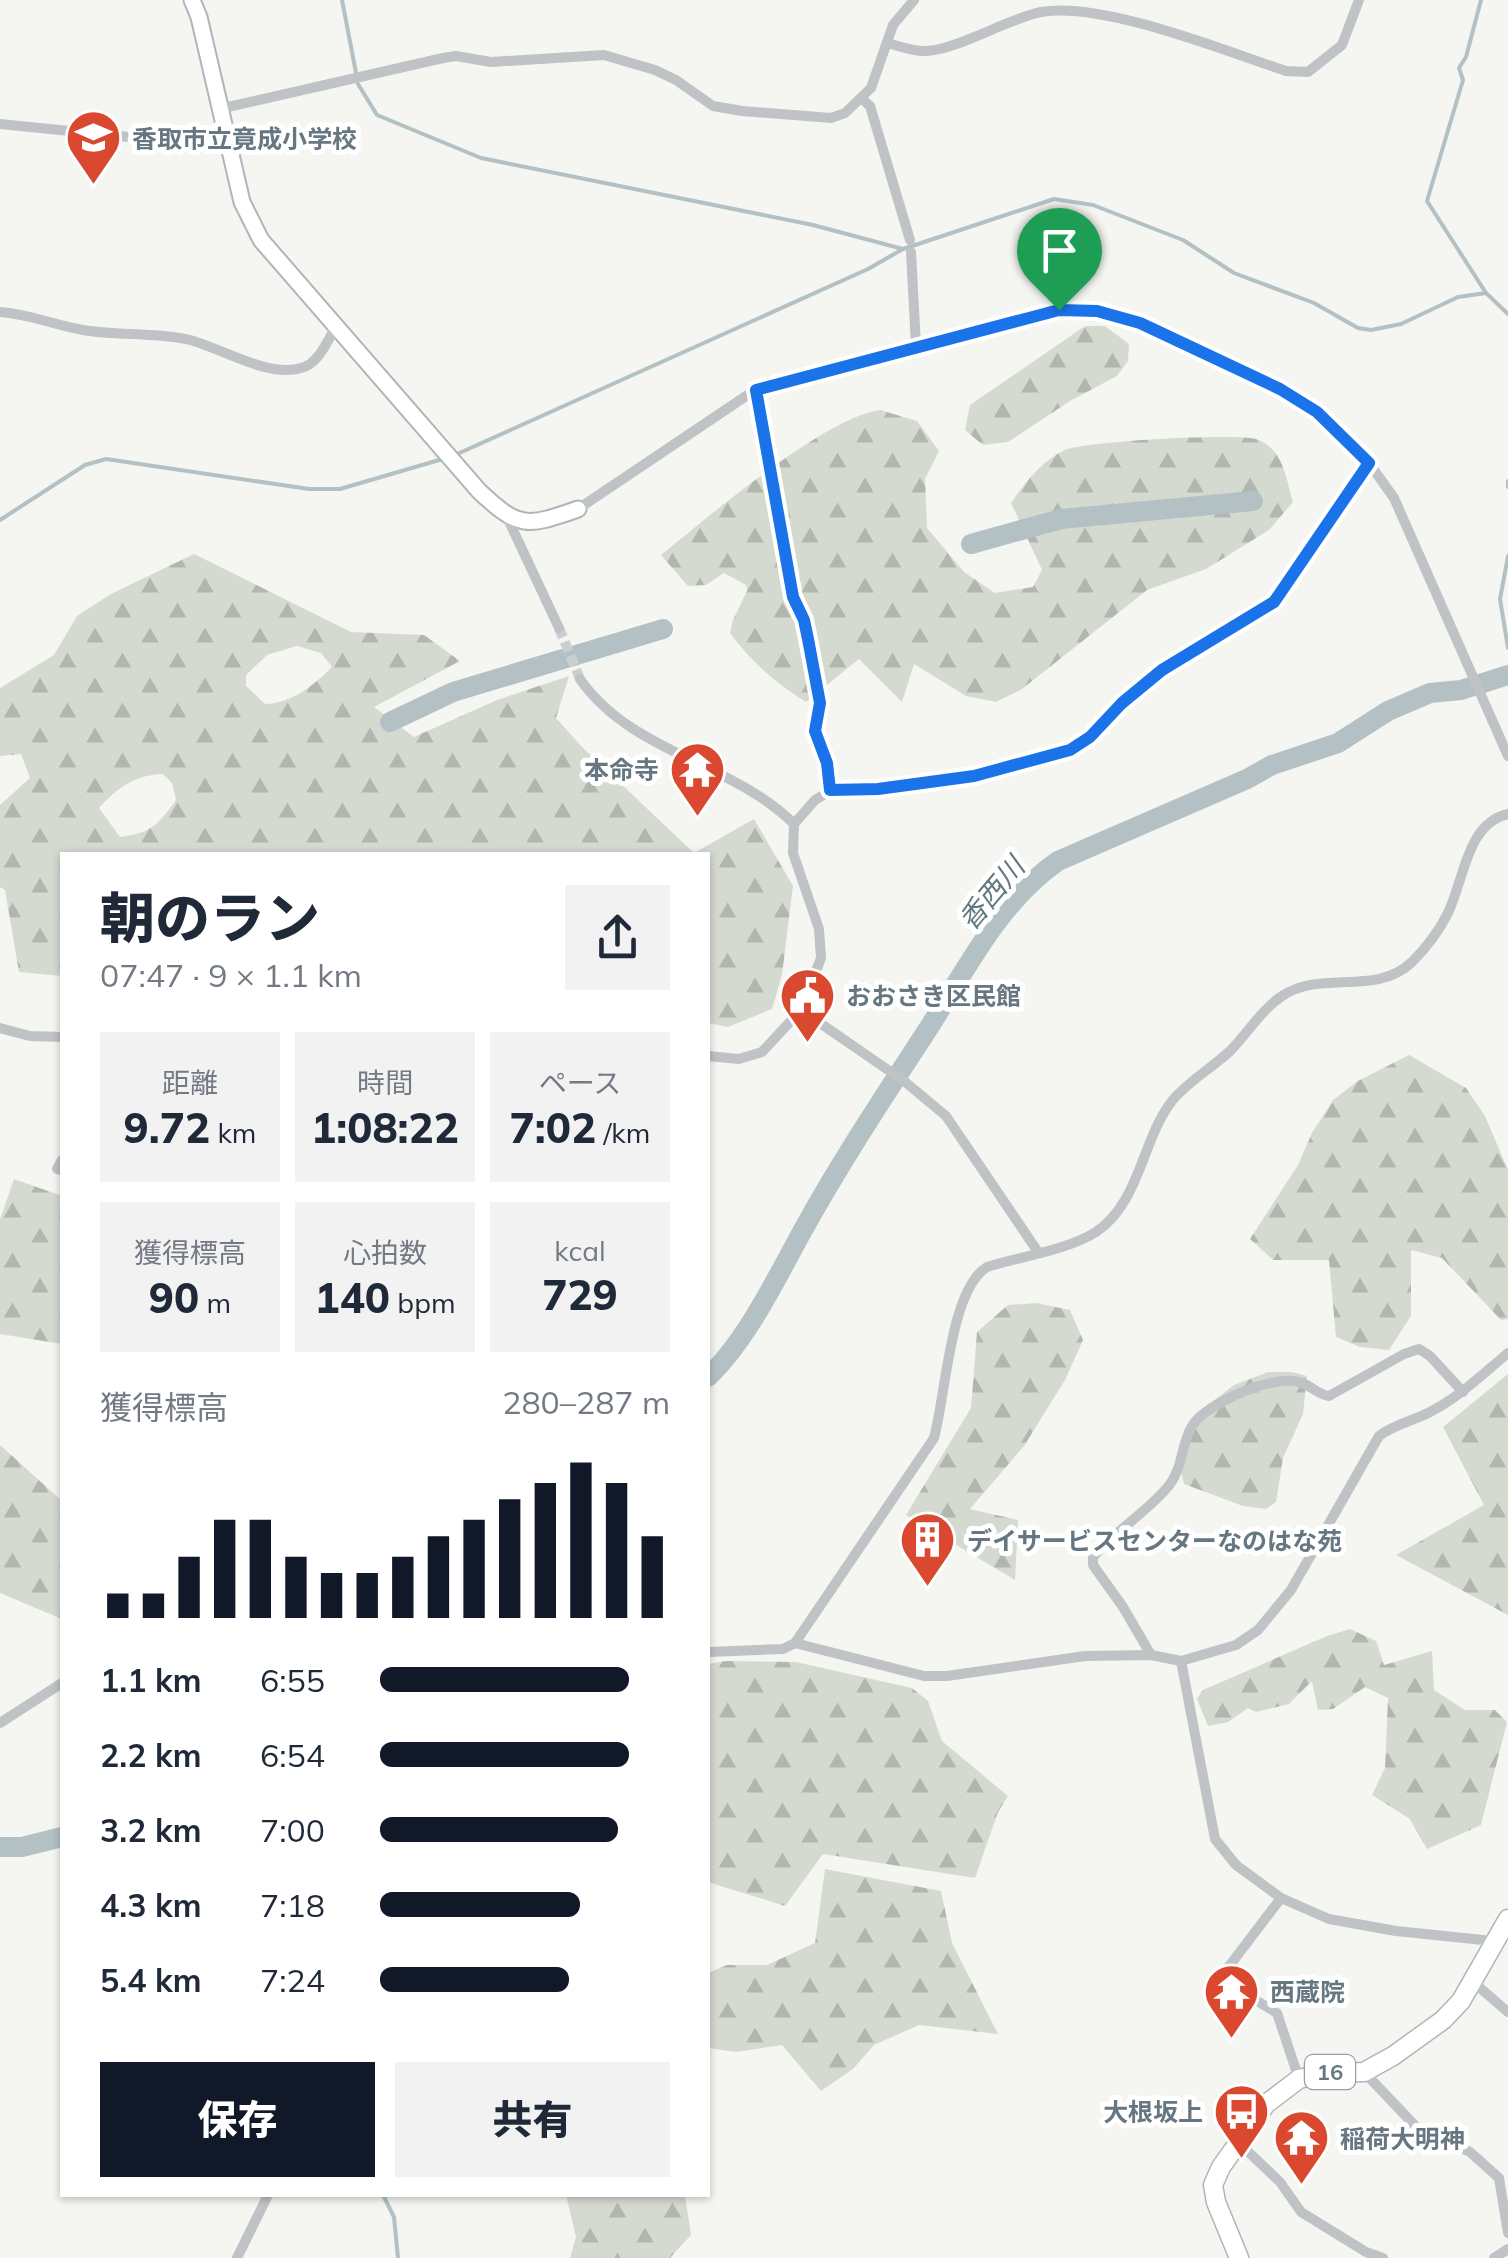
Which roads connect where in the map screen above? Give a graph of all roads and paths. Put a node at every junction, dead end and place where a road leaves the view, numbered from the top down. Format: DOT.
graph roads {
  1 [pos="192,0"];
  2 [pos="914,0"];
  3 [pos="1359,0"];
  4 [pos="886,42"];
  5 [pos="861,98"];
  6 [pos="219,108"];
  7 [pos="0,124"];
  8 [pos="228,146"];
  9 [pos="0,312"];
  10 [pos="336,328"];
  11 [pos="916,346"];
  12 [pos="756,390"];
  13 [pos="1369,463"];
  14 [pos="578,509"];
  15 [pos="506,518"];
  16 [pos="560,628"];
  17 [pos="580,679"];
  18 [pos="1508,756"];
  19 [pos="830,790"];
  20 [pos="1508,814"];
  21 [pos="794,824"];
  22 [pos="801,1010"];
  23 [pos="0,1028"];
  24 [pos="60,1036"];
  25 [pos="710,1056"];
  26 [pos="1038,1252"];
  27 [pos="1508,1353"];
  28 [pos="1463,1392"];
  29 [pos="795,1643"];
  30 [pos="710,1652"];
  31 [pos="1151,1655"];
  32 [pos="1180,1661"];
  33 [pos="60,1684"];
  34 [pos="0,1723"];
  35 [pos="1281,1898"];
  36 [pos="1508,1919"];
  37 [pos="1493,1941"];
  38 [pos="1472,1980"];
  39 [pos="1508,2012"];
  40 [pos="1364,2072"];
  41 [pos="1299,2079"];
  42 [pos="1239,2142"];
  43 [pos="267,2197"];
  44 [pos="1508,2233"];
  45 [pos="1508,2249"];
  46 [pos="238,2258"];
  47 [pos="1239,2258"];
  48 [pos="1384,2258"];
  49 [pos="1494,2258"];
  1 -- 6 [label="street"];
  2 -- 4 [label="street"];
  3 -- 4 [label="street"];
  4 -- 5 [label="street"];
  5 -- 6 [label="street"];
  5 -- 11 [label="street"];
  6 -- 8 [label="street"];
  7 -- 8 [label="street"];
  8 -- 10 [label="street"];
  9 -- 10 [label="street"];
  10 -- 15 [label="street"];
  11 -- 12 [label="street"];
  11 -- 13 [label="street"];
  12 -- 14 [label="street"];
  12 -- 19 [label="street"];
  13 -- 18 [label="street"];
  13 -- 19 [label="street"];
  14 -- 15 [label="street"];
  15 -- 16 [label="street"];
  17 -- 21 [label="street"];
  19 -- 21 [label="street"];
  20 -- 26 [label="street"];
  21 -- 22 [label="street"];
  22 -- 25 [label="street"];
  22 -- 26 [label="street"];
  23 -- 24 [label="street"];
  26 -- 29 [label="street"];
  27 -- 28 [label="street"];
  28 -- 31 [label="street"];
  28 -- 32 [label="street"];
  29 -- 30 [label="street"];
  29 -- 31 [label="street"];
  31 -- 32 [label="street"];
  32 -- 35 [label="street"];
  33 -- 34 [label="street"];
  35 -- 37 [label="street"];
  35 -- 41 [label="street"];
  36 -- 37 [label="main road, 16"];
  37 -- 38 [label="main road, 16"];
  38 -- 39 [label="street"];
  38 -- 40 [label="main road, 16"];
  40 -- 41 [label="main road, 16"];
  40 -- 44 [label="street"];
  41 -- 42 [label="main road, 16"];
  42 -- 47 [label="main road, 16"];
  42 -- 48 [label="street"];
  43 -- 46 [label="street"];
  45 -- 49 [label="street"];
}
